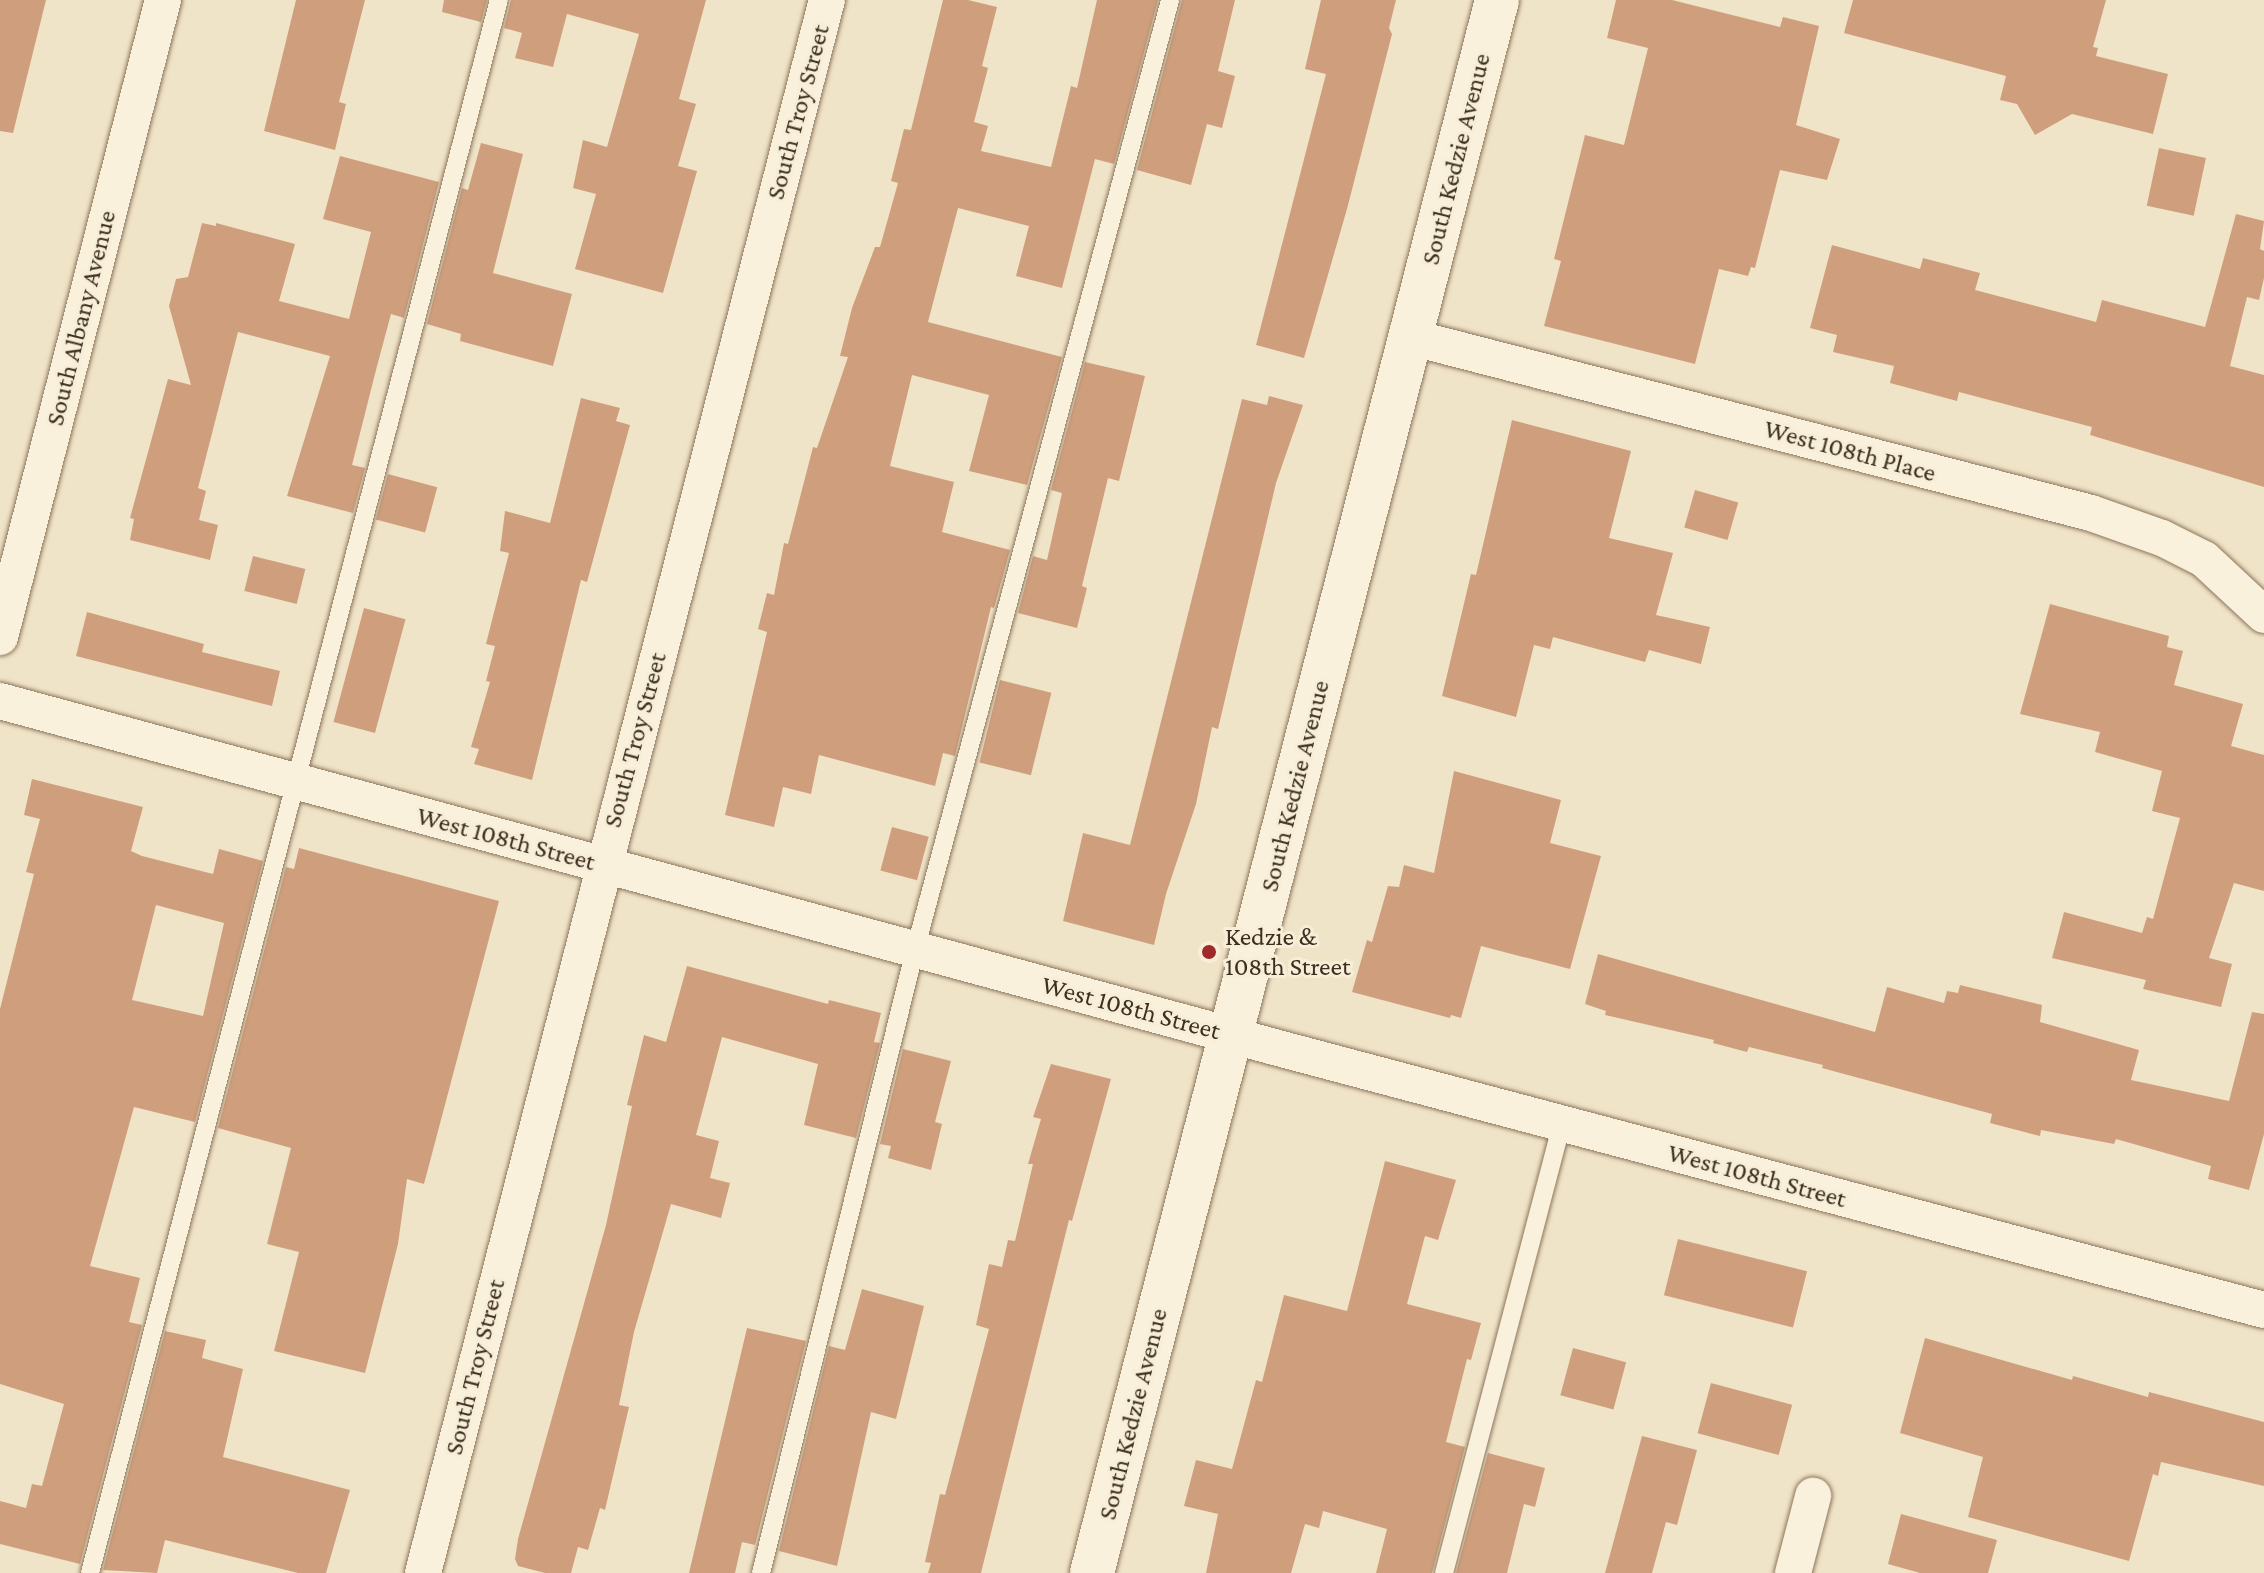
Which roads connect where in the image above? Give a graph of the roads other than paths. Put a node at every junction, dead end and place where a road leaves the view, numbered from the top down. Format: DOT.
graph roads {
  1 [pos="163,0"];
  2 [pos="499,0"];
  3 [pos="827,0"];
  4 [pos="1170,0"];
  5 [pos="1497,0"];
  6 [pos="1410,337"];
  7 [pos="2264,615"];
  8 [pos="0,637"];
  9 [pos="0,701"];
  10 [pos="296,782"];
  11 [pos="603,865"];
  12 [pos="915,950"];
  13 [pos="1231,1035"];
  14 [pos="1562,1124"];
  15 [pos="2264,1310"];
  16 [pos="1813,1496"];
  17 [pos="90,1573"];
  18 [pos="423,1573"];
  19 [pos="761,1573"];
  20 [pos="1092,1573"];
  21 [pos="1444,1573"];
  22 [pos="1793,1573"];
  1 -- 8 [label="street, South Albany Avenue"];
  2 -- 10 [label="lane"];
  3 -- 11 [label="street, South Troy Street"];
  4 -- 12 [label="lane"];
  5 -- 6 [label="main road, South Kedzie Avenue"];
  6 -- 7 [label="street, West 108th Place"];
  6 -- 13 [label="main road, South Kedzie Avenue"];
  9 -- 10 [label="street, West 108th Street"];
  10 -- 11 [label="street, West 108th Street"];
  10 -- 17 [label="lane"];
  11 -- 12 [label="street, West 108th Street"];
  11 -- 18 [label="street, South Troy Street"];
  12 -- 13 [label="street, West 108th Street"];
  12 -- 19 [label="lane"];
  13 -- 14 [label="street, West 108th Street"];
  13 -- 20 [label="main road, South Kedzie Avenue"];
  14 -- 15 [label="street, West 108th Street"];
  14 -- 21 [label="lane"];
  16 -- 22 [label="street"];
}
